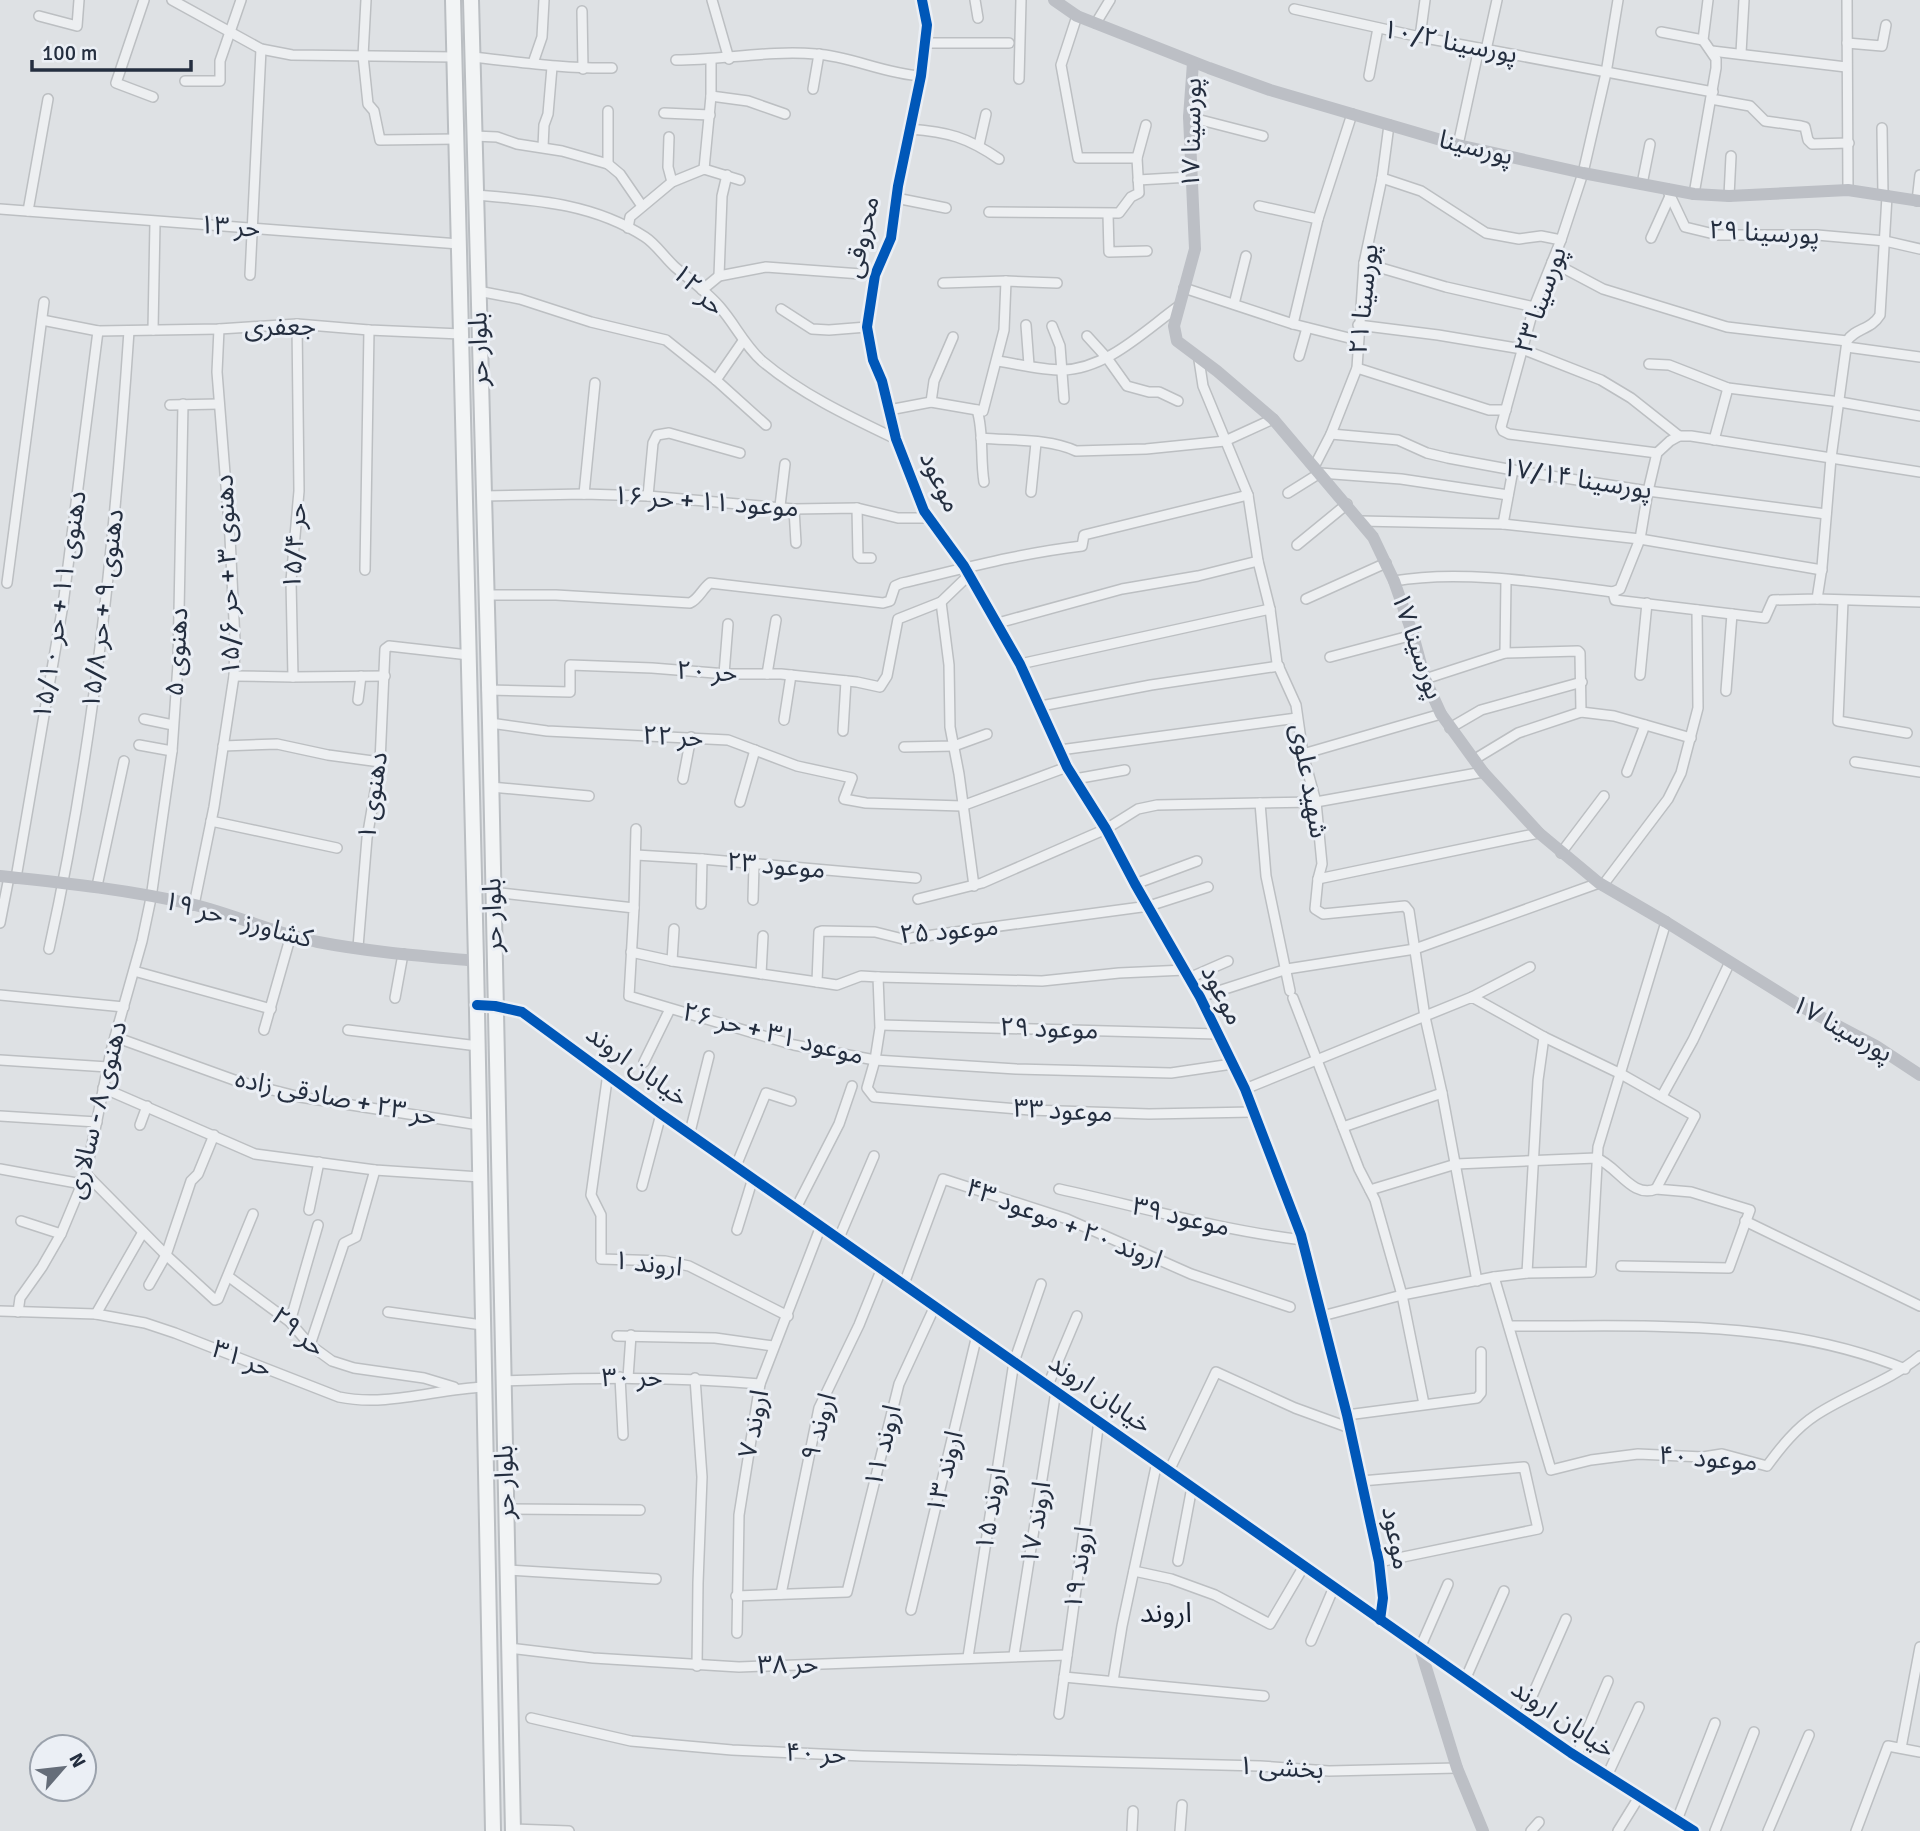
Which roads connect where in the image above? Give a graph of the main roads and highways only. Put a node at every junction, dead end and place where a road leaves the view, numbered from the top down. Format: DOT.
graph roads {
  1 [pos="453,0"];
  2 [pos="471,0"];
  3 [pos="455,57"];
  4 [pos="472,57"];
  5 [pos="513,1830"];
  6 [pos="493,1831"];
  1 -- 3 [label="main road, بلوار حر"];
  2 -- 4 [label="main road, بلوار حر"];
  3 -- 4 [label="main road"];
  3 -- 6 [label="main road, بلوار حر"];
  4 -- 5 [label="main road, بلوار حر"];
}
